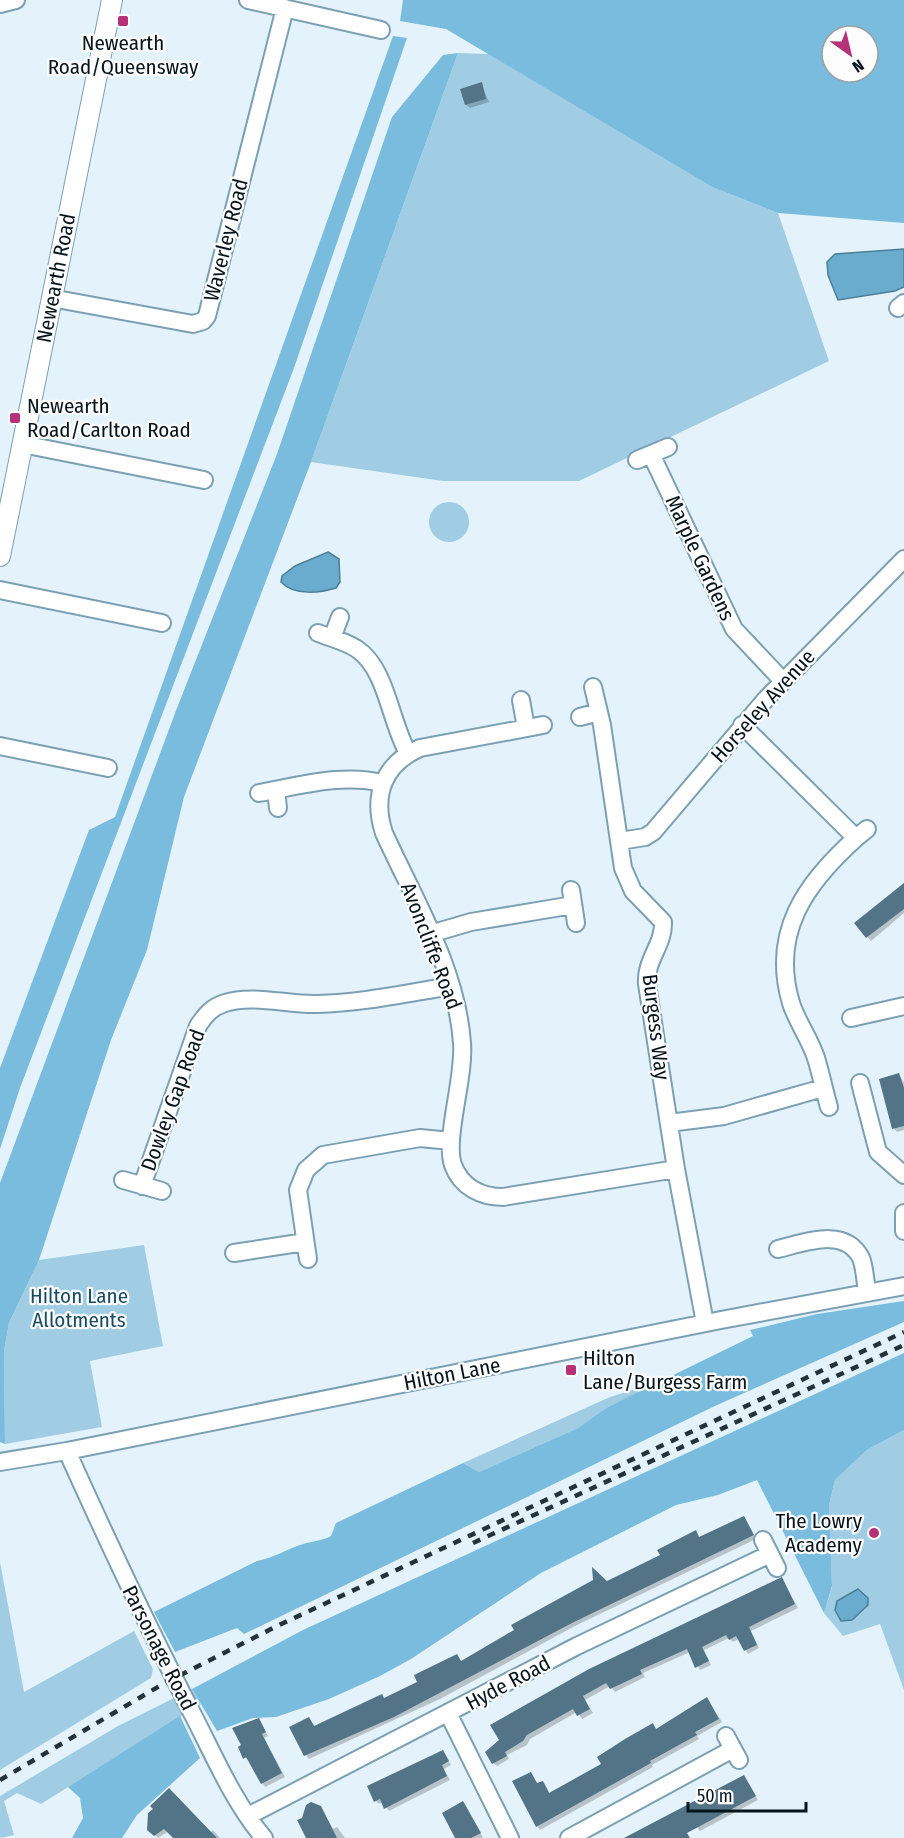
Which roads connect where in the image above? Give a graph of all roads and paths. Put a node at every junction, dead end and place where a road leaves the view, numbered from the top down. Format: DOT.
graph roads {
  1 [pos="16,0"];
  2 [pos="112,0"];
  3 [pos="248,0"];
  4 [pos="0,4"];
  5 [pos="285,8"];
  6 [pos="322,8"];
  7 [pos="381,30"];
  8 [pos="51,298"];
  9 [pos="22,444"];
  10 [pos="668,447"];
  11 [pos="7,480"];
  12 [pos="204,481"];
  13 [pos="0,556"];
  14 [pos="904,559"];
  15 [pos="0,590"];
  16 [pos="340,616"];
  17 [pos="162,623"];
  18 [pos="783,681"];
  19 [pos="592,687"];
  20 [pos="522,700"];
  21 [pos="599,712"];
  22 [pos="580,717"];
  23 [pos="742,725"];
  24 [pos="0,746"];
  25 [pos="408,753"];
  26 [pos="108,768"];
  27 [pos="382,783"];
  28 [pos="278,808"];
  29 [pos="620,842"];
  30 [pos="576,923"];
  31 [pos="430,934"];
  32 [pos="451,986"];
  33 [pos="904,1006"];
  34 [pos="851,1018"];
  35 [pos="860,1083"];
  36 [pos="823,1088"];
  37 [pos="829,1107"];
  38 [pos="669,1123"];
  39 [pos="451,1141"];
  40 [pos="676,1169"];
  41 [pos="904,1175"];
  42 [pos="123,1180"];
  43 [pos="142,1186"];
  44 [pos="162,1191"];
  45 [pos="904,1213"];
  46 [pos="904,1231"];
  47 [pos="305,1242"];
  48 [pos="778,1249"];
  49 [pos="234,1253"];
  50 [pos="308,1259"];
  51 [pos="904,1286"];
  52 [pos="867,1291"];
  53 [pos="705,1323"];
  54 [pos="67,1451"];
  55 [pos="0,1462"];
  56 [pos="770,1554"];
  57 [pos="449,1714"];
  58 [pos="733,1748"];
  59 [pos="248,1816"];
  60 [pos="264,1838"];
  61 [pos="510,1838"];
  62 [pos="569,1838"];
  1 -- 4 [label="street"];
  2 -- 8 [label="main road, Newearth Road"];
  3 -- 5 [label="street"];
  5 -- 6 [label="street"];
  5 -- 8 [label="street, Waverley Road"];
  6 -- 7 [label="street"];
  8 -- 9 [label="main road, Newearth Road"];
  9 -- 11 [label="main road, Newearth Road"];
  9 -- 12 [label="street"];
  10 -- 18 [label="street, Marple Gardens"];
  11 -- 13 [label="main road, Newearth Road"];
  14 -- 18 [label="street, Horseley Avenue"];
  15 -- 17 [label="street"];
  16 -- 25 [label="street"];
  18 -- 23 [label="street, Horseley Avenue"];
  19 -- 21 [label="street, Burgess Way"];
  20 -- 25 [label="street"];
  21 -- 22 [label="street"];
  21 -- 29 [label="street, Burgess Way"];
  23 -- 29 [label="street, Horseley Avenue"];
  23 -- 36 [label="street"];
  24 -- 26 [label="street"];
  25 -- 27 [label="street"];
  27 -- 28 [label="street"];
  27 -- 31 [label="street, Avoncliffe Road"];
  29 -- 38 [label="street, Burgess Way"];
  30 -- 31 [label="street"];
  31 -- 32 [label="street, Avoncliffe Road"];
  32 -- 39 [label="street, Avoncliffe Road"];
  32 -- 43 [label="street, Dowley Gap Road"];
  33 -- 34 [label="street"];
  35 -- 41 [label="street"];
  36 -- 37 [label="street"];
  36 -- 38 [label="street"];
  38 -- 40 [label="street, Burgess Way"];
  39 -- 40 [label="street, Avoncliffe Road"];
  39 -- 47 [label="street"];
  40 -- 53 [label="street, Burgess Way"];
  42 -- 43 [label="street, Dowley Gap Road"];
  43 -- 44 [label="street, Dowley Gap Road"];
  45 -- 46 [label="street"];
  47 -- 49 [label="street"];
  47 -- 50 [label="street"];
  48 -- 52 [label="street"];
  51 -- 52 [label="street, Hilton Lane"];
  52 -- 53 [label="street, Hilton Lane"];
  53 -- 54 [label="street, Hilton Lane"];
  54 -- 55 [label="street, Hilton Lane"];
  54 -- 59 [label="street, Parsonage Road"];
  56 -- 57 [label="street, Hyde Road"];
  57 -- 59 [label="street, Hyde Road"];
  57 -- 61 [label="street"];
  58 -- 62 [label="street"];
  59 -- 60 [label="street, Parsonage Road"];
}
